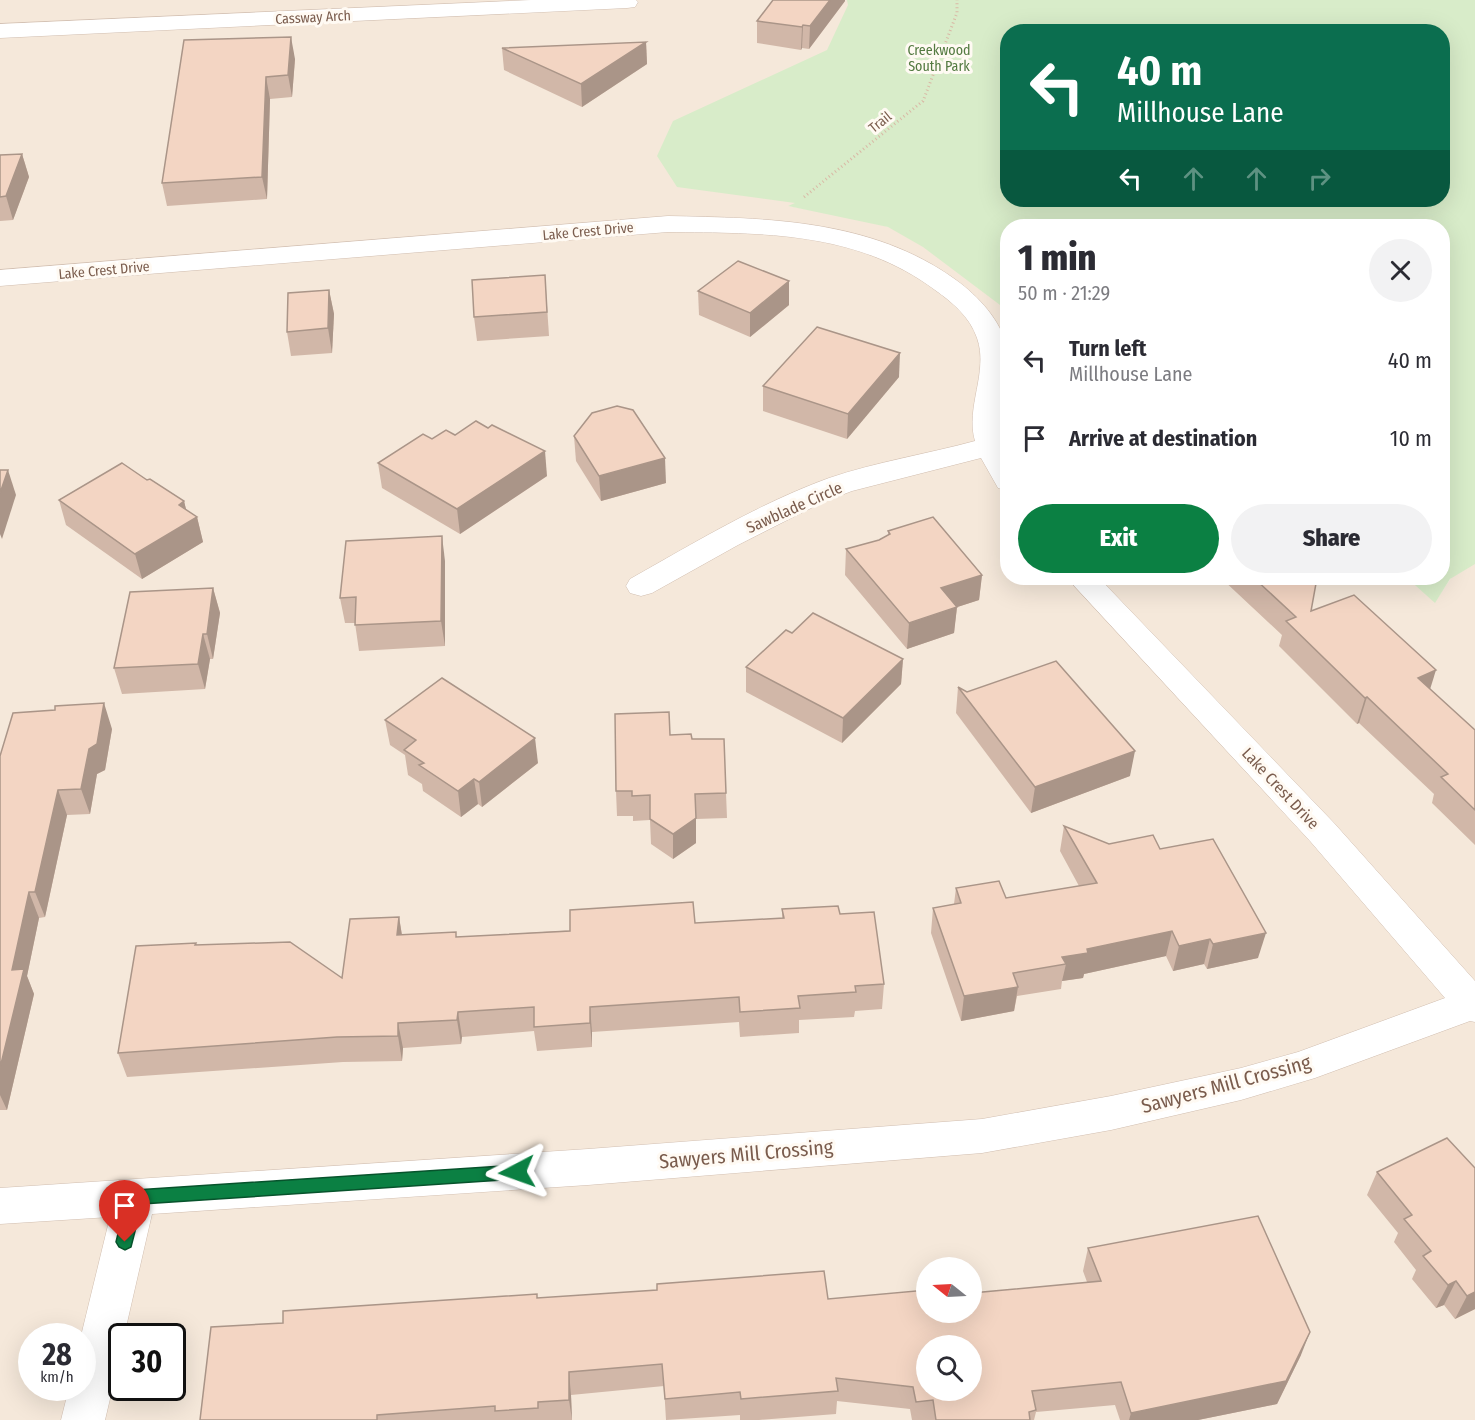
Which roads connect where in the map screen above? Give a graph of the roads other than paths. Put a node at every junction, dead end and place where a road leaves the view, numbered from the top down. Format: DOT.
graph roads {
  1 [pos="627,2"];
  2 [pos="0,31"];
  3 [pos="0,279"];
  4 [pos="992,446"];
  5 [pos="1000,464"];
  6 [pos="1089,585"];
  7 [pos="641,586"];
  8 [pos="1474,1005"];
  9 [pos="135,1197"];
  10 [pos="0,1206"];
  11 [pos="83,1420"];
  1 -- 2 [label="street, Cassway Arch"];
  3 -- 4 [label="street, Lake Crest Drive"];
  4 -- 5 [label="street, Lake Crest Drive"];
  4 -- 7 [label="street, Sawblade Circle"];
  6 -- 8 [label="street, Lake Crest Drive"];
  8 -- 9 [label="street, Sawyers Mill Crossing"];
  9 -- 10 [label="street, Sawyers Mill Crossing"];
  9 -- 11 [label="street"];
}
